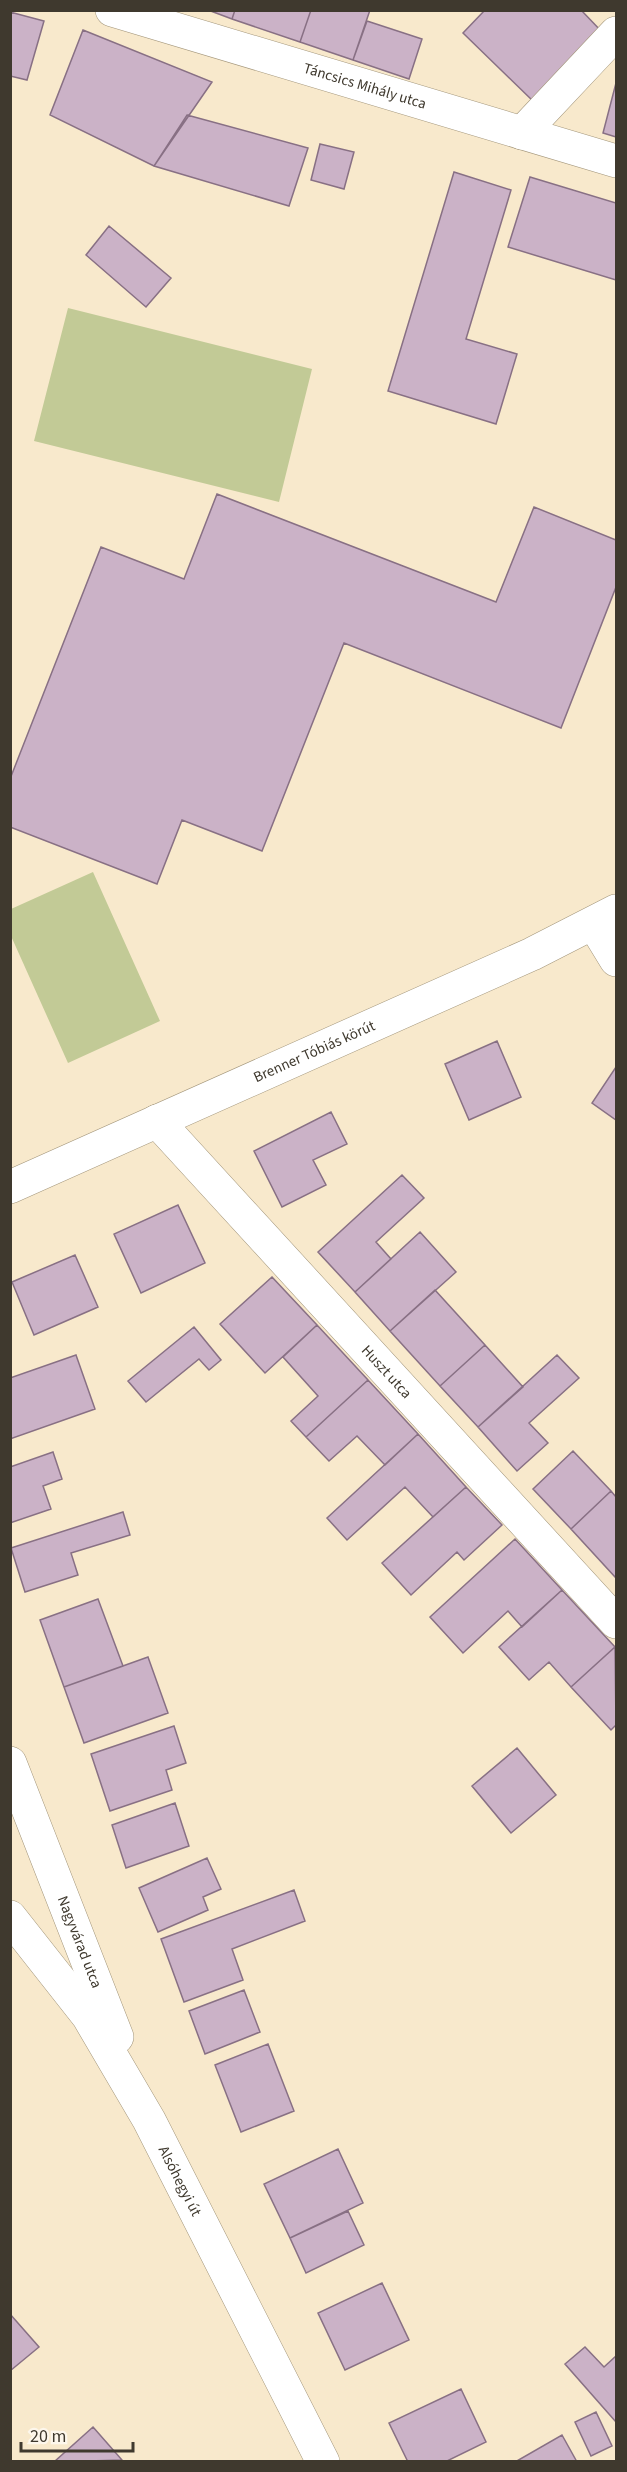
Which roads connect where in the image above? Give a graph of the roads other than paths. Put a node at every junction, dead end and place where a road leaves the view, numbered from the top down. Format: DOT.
graph roads {
  1 [pos="112,10"];
  2 [pos="616,33"];
  3 [pos="522,133"];
  4 [pos="616,162"];
  5 [pos="605,918"];
  6 [pos="616,960"];
  7 [pos="157,1121"];
  8 [pos="10,1186"];
  9 [pos="616,1622"];
  10 [pos="12,1770"];
  11 [pos="10,1917"];
  12 [pos="149,2120"];
  13 [pos="322,2462"];
  1 -- 3 [label="street, Táncsics Mihály utca"];
  2 -- 3 [label="street"];
  3 -- 4 [label="street, Táncsics Mihály utca"];
  5 -- 6 [label="street"];
  5 -- 7 [label="street, Brenner Tóbiás körút"];
  7 -- 8 [label="street, Brenner Tóbiás körút"];
  7 -- 9 [label="street, Huszt utca"];
  10 -- 12 [label="street, Nagyvárad utca"];
  11 -- 12 [label="street, Alsóhegyi út"];
  12 -- 13 [label="street, Alsóhegyi út"];
}
